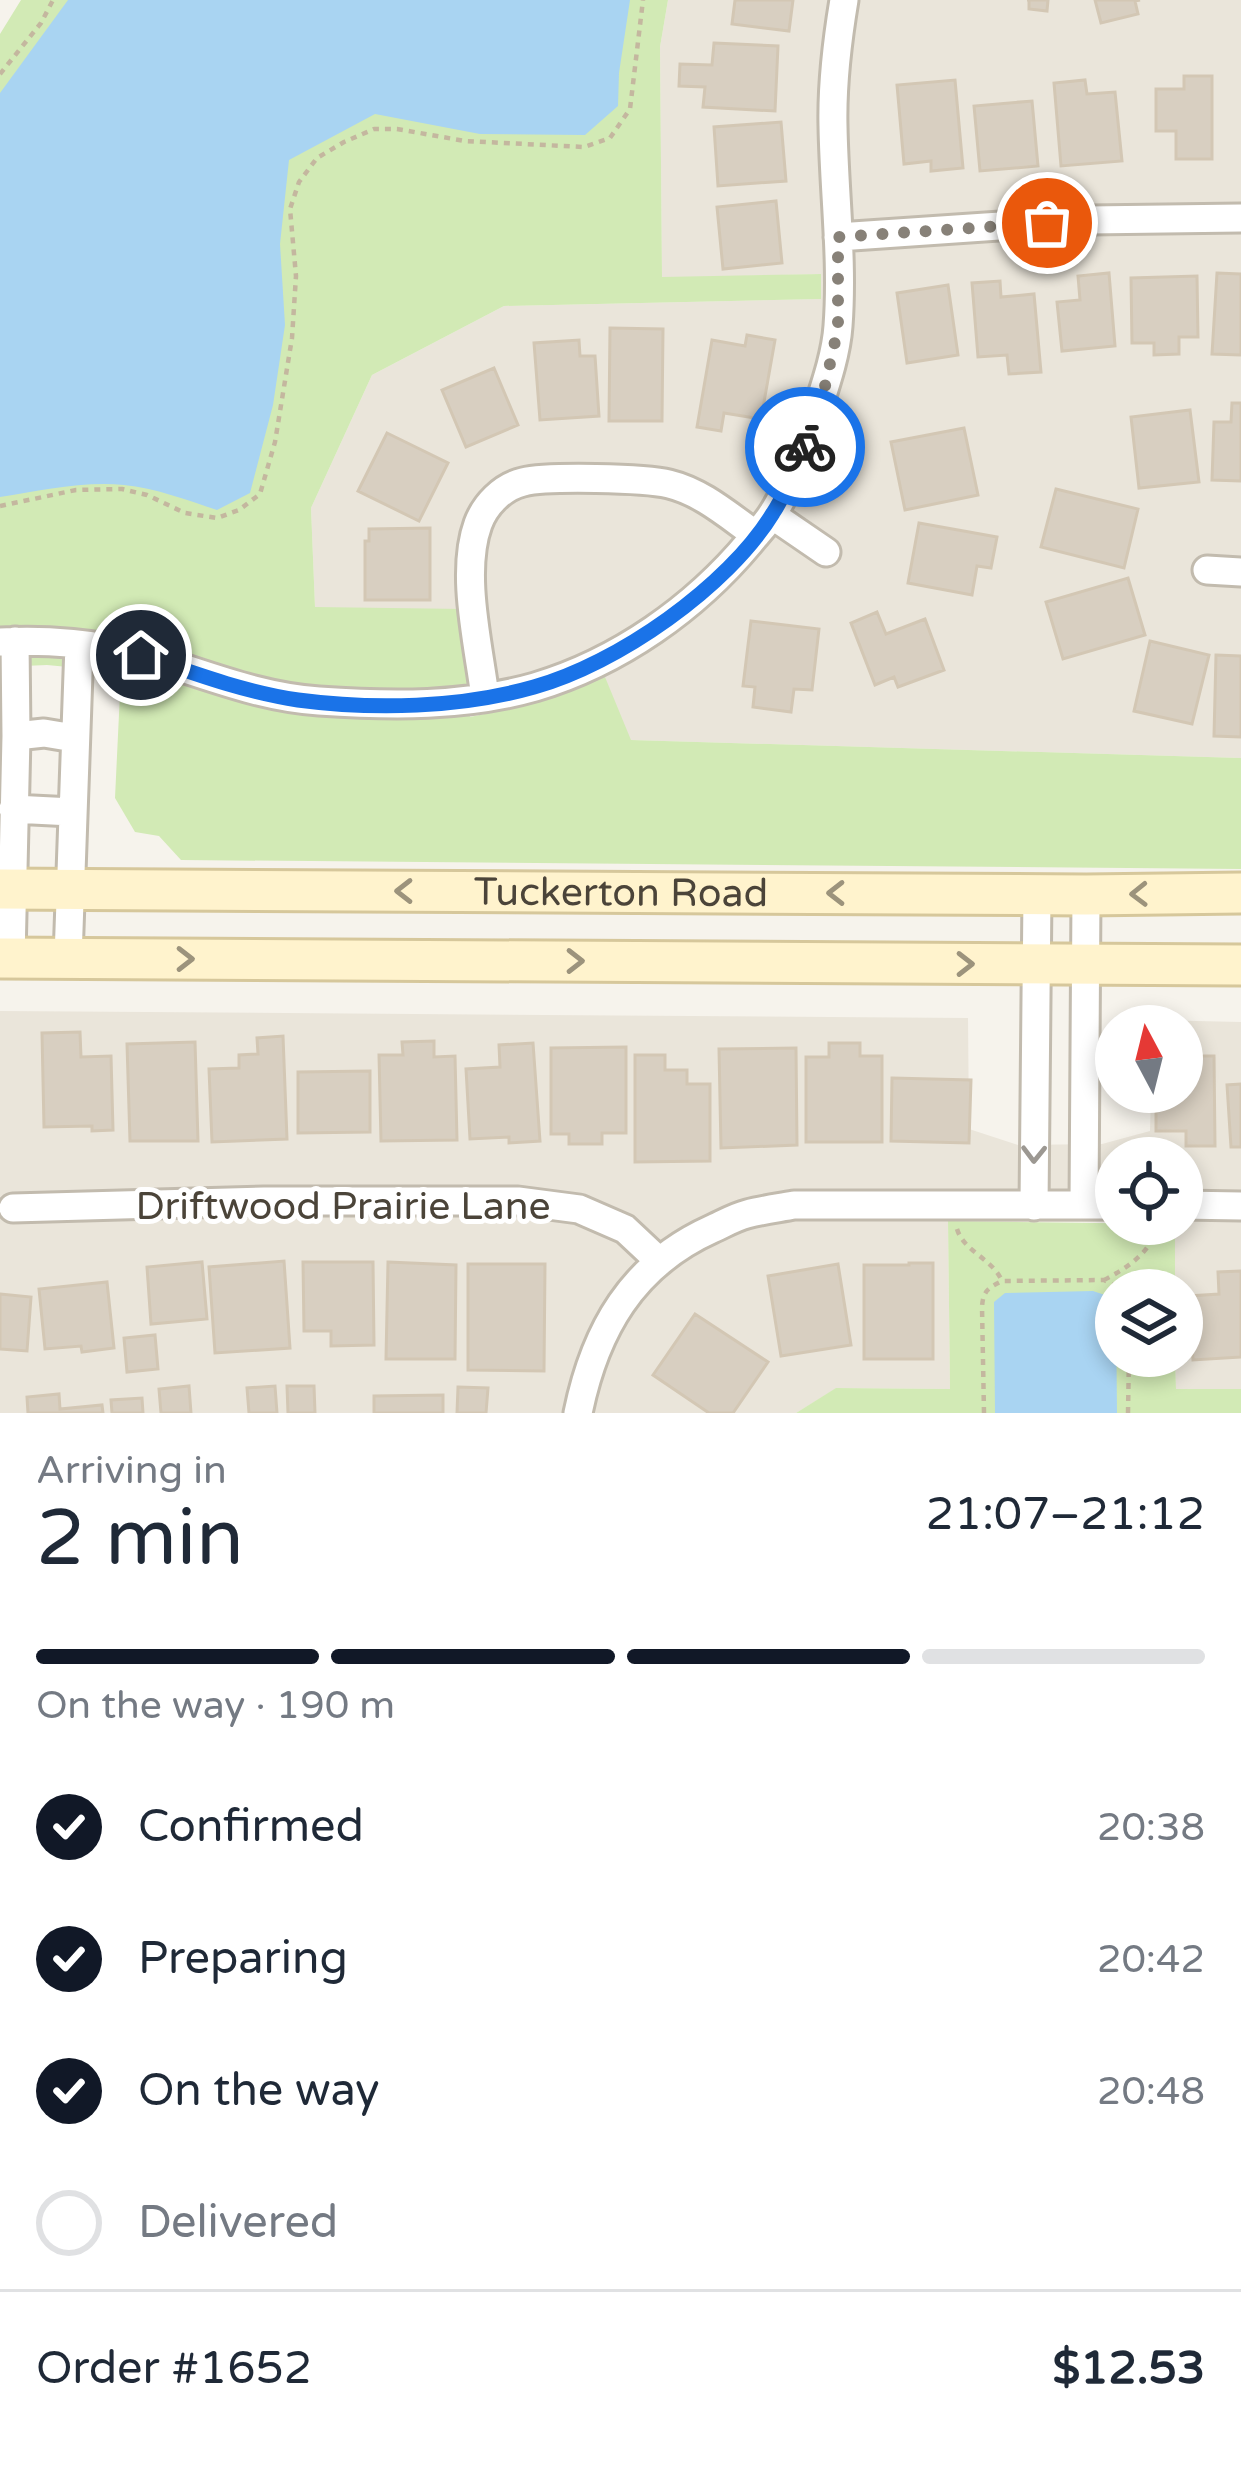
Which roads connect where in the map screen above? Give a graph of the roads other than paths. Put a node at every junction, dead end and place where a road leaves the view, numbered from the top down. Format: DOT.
graph roads {
  1 [pos="844,0"];
  2 [pos="1241,218"];
  3 [pos="838,237"];
  4 [pos="764,525"];
  5 [pos="826,552"];
  6 [pos="1208,570"];
  7 [pos="1241,572"];
  8 [pos="8,642"];
  9 [pos="79,645"];
  10 [pos="485,697"];
  11 [pos="16,736"];
  12 [pos="74,738"];
  13 [pos="13,809"];
  14 [pos="72,812"];
  15 [pos="5,889"];
  16 [pos="70,889"];
  17 [pos="1241,892"];
  18 [pos="1037,894"];
  19 [pos="1086,895"];
  20 [pos="5,958"];
  21 [pos="68,958"];
  22 [pos="1037,964"];
  23 [pos="1086,964"];
  24 [pos="1241,965"];
  25 [pos="1036,1048"];
  26 [pos="1085,1048"];
  27 [pos="1084,1102"];
  28 [pos="1035,1103"];
  29 [pos="1084,1205"];
  30 [pos="1095,1205"];
  31 [pos="1203,1205"];
  32 [pos="1034,1206"];
  33 [pos="1241,1206"];
  34 [pos="13,1208"];
  35 [pos="657,1259"];
  36 [pos="578,1413"];
  1 -- 3 [label="street"];
  2 -- 3 [label="street"];
  3 -- 4 [label="street"];
  4 -- 5 [label="street"];
  4 -- 10 [label="street"];
  4 -- 10 [label="street"];
  6 -- 7 [label="street"];
  8 -- 9 [label="street"];
  8 -- 11 [label="street"];
  9 -- 10 [label="street"];
  9 -- 12 [label="street"];
  11 -- 12 [label="street"];
  11 -- 13 [label="street"];
  12 -- 14 [label="street"];
  13 -- 14 [label="street"];
  13 -- 15 [label="street"];
  14 -- 16 [label="street"];
  15 -- 16 [label="main road, Tuckerton Road"];
  15 -- 20 [label="street"];
  18 -- 16 [label="main road, Tuckerton Road, one-way"];
  16 -- 21 [label="street"];
  17 -- 19 [label="main road, Tuckerton Road, one-way"];
  18 -- 19 [label="main road, Tuckerton Road"];
  18 -- 22 [label="street"];
  19 -- 23 [label="street"];
  20 -- 21 [label="main road, Tuckerton Road"];
  21 -- 22 [label="main road, Tuckerton Road, one-way"];
  22 -- 23 [label="main road, Tuckerton Road"];
  22 -- 25 [label="street"];
  23 -- 24 [label="main road, Tuckerton Road"];
  23 -- 26 [label="street"];
  25 -- 26 [label="street"];
  25 -- 28 [label="street"];
  26 -- 27 [label="street"];
  27 -- 28 [label="street"];
  27 -- 29 [label="street"];
  28 -- 32 [label="street, one-way"];
  29 -- 30 [label="street"];
  29 -- 32 [label="street"];
  31 -- 33 [label="street"];
  32 -- 35 [label="street"];
  34 -- 35 [label="street, Driftwood Prairie Lane"];
  35 -- 36 [label="street"];
}
